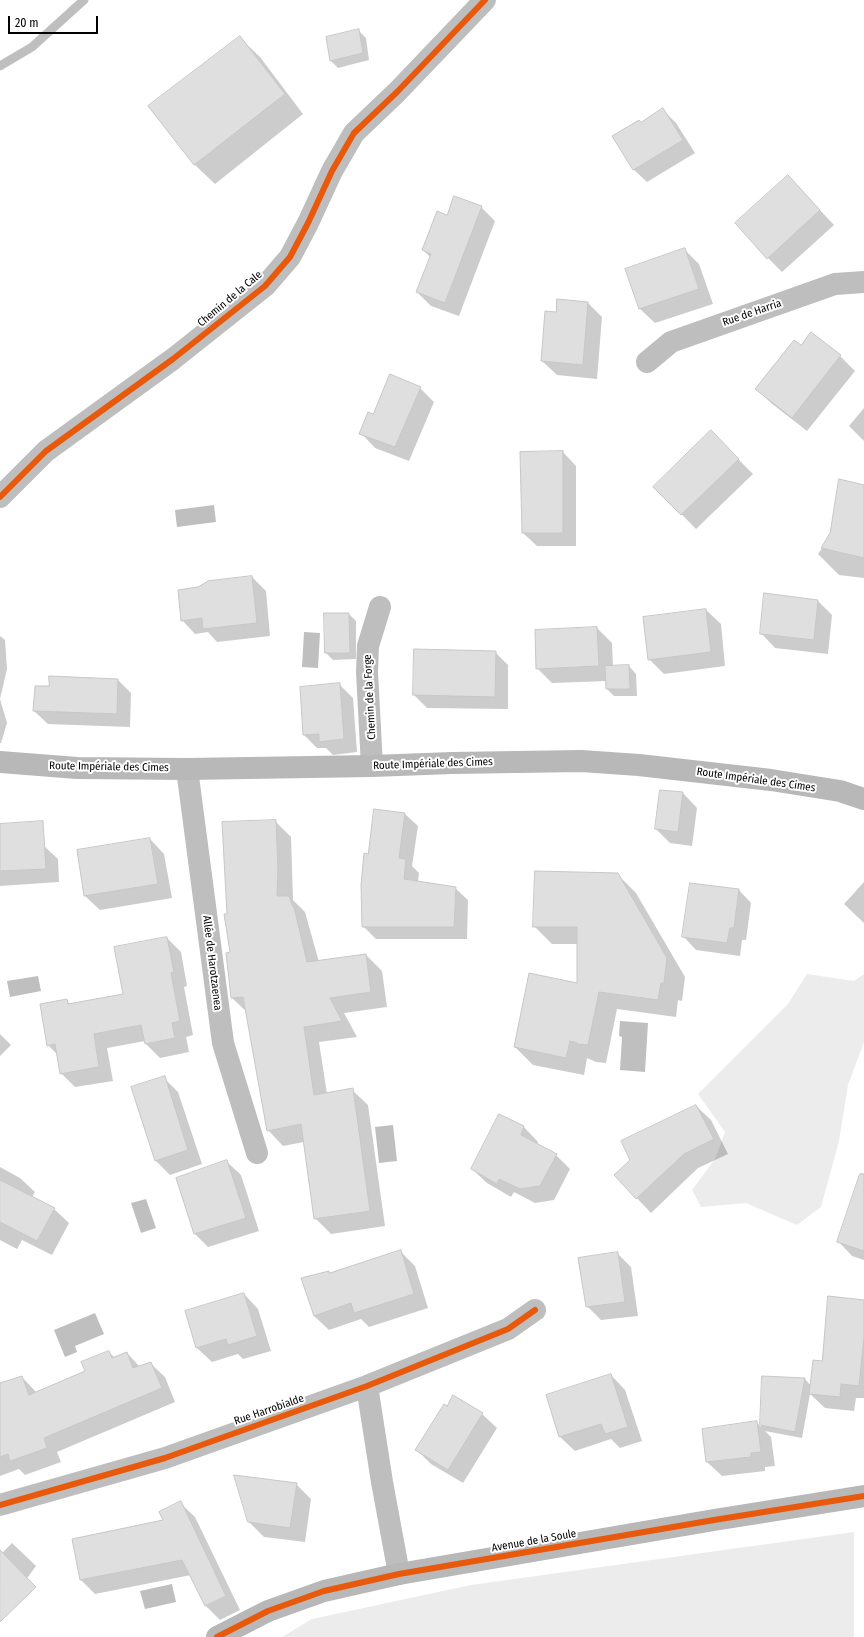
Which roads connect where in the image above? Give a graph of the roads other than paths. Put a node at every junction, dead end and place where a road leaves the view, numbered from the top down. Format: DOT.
graph roads {
  1 [pos="485,0"];
  2 [pos="864,282"];
  3 [pos="647,362"];
  4 [pos="0,497"];
  5 [pos="380,607"];
  6 [pos="0,762"];
  7 [pos="372,766"];
  8 [pos="187,769"];
  9 [pos="864,798"];
  10 [pos="257,1153"];
  11 [pos="535,1310"];
  12 [pos="367,1386"];
  13 [pos="864,1496"];
  14 [pos="0,1505"];
  15 [pos="399,1574"];
  16 [pos="217,1637"];
  1 -- 4 [label="street, Chemin de la Cale"];
  2 -- 3 [label="street, Rue de Harria"];
  5 -- 7 [label="street, Chemin de la Forge"];
  6 -- 8 [label="main road, Route Impériale des Cimes"];
  7 -- 8 [label="main road, Route Impériale des Cimes"];
  7 -- 9 [label="main road, Route Impériale des Cimes"];
  8 -- 10 [label="street, Allée de Harotzaenea"];
  11 -- 12 [label="street, Rue Harrobialde"];
  12 -- 14 [label="street, Rue Harrobialde"];
  12 -- 15 [label="street"];
  13 -- 15 [label="main road, Avenue de la Soule"];
  15 -- 16 [label="main road, Avenue de la Soule"];
}
